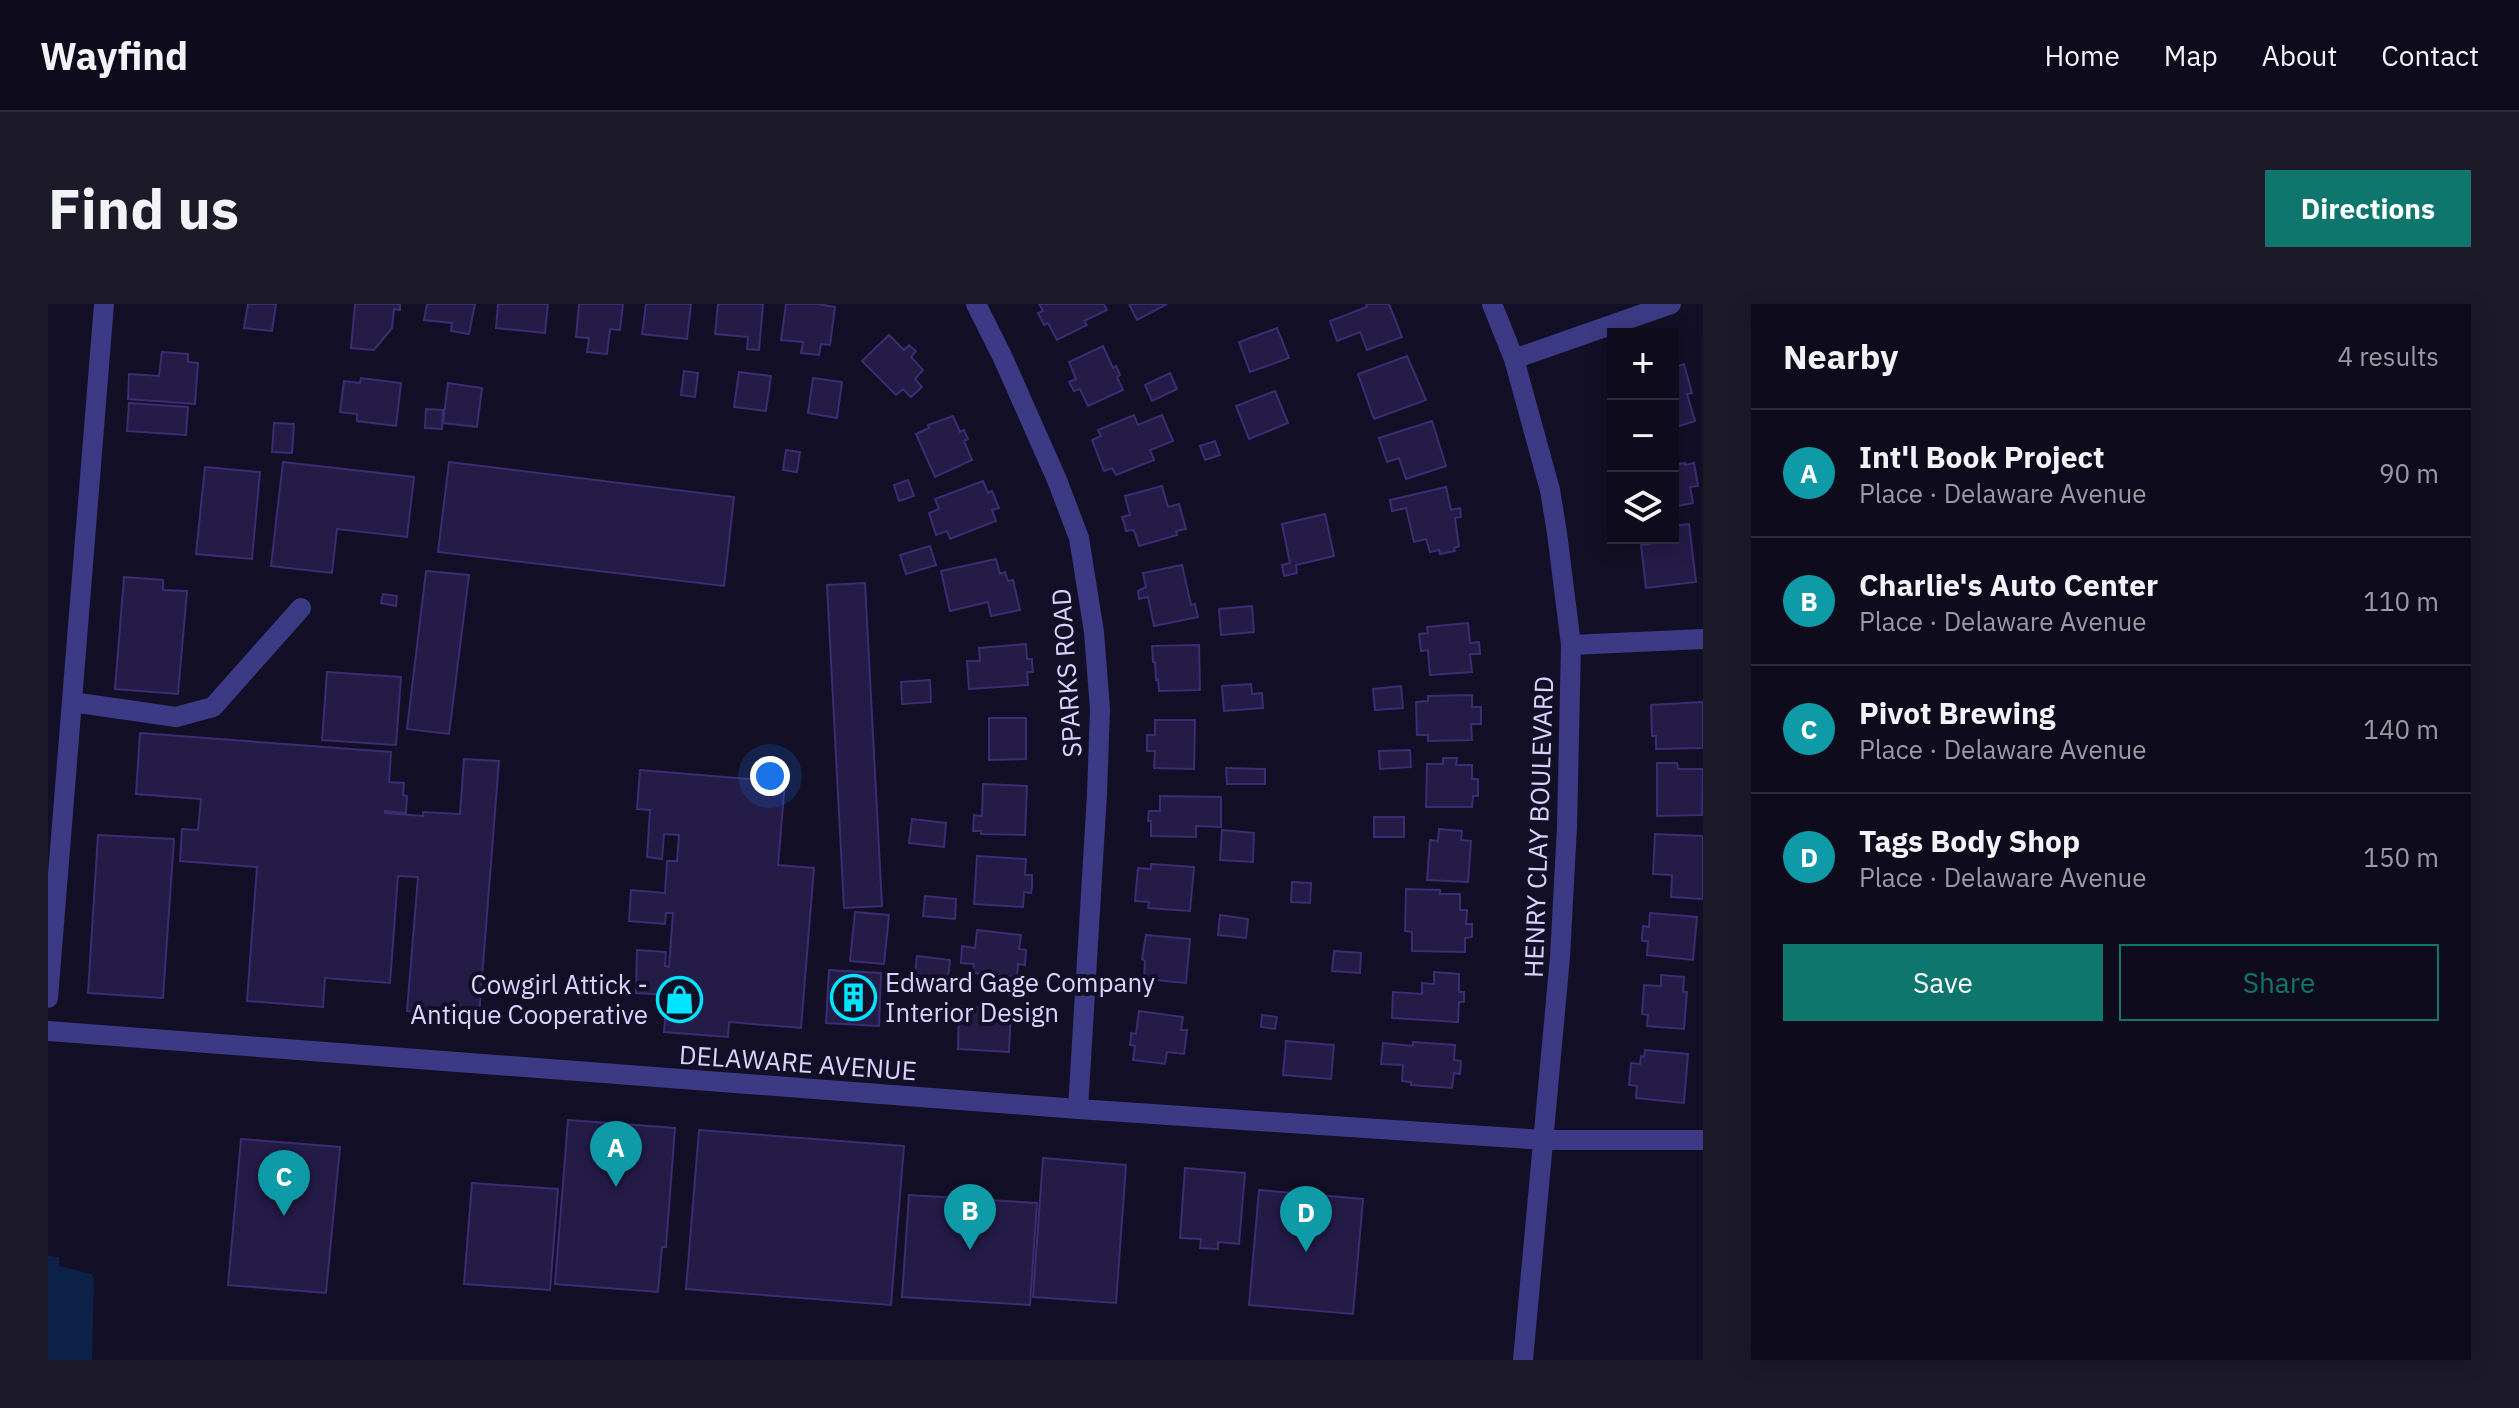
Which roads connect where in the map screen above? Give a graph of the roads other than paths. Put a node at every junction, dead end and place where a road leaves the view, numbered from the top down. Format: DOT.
graph roads {
  1 [pos="104,304"];
  2 [pos="976,304"];
  3 [pos="1492,304"];
  4 [pos="1671,304"];
  5 [pos="1514,359"];
  6 [pos="301,608"];
  7 [pos="1703,639"];
  8 [pos="1571,645"];
  9 [pos="72,702"];
  10 [pos="48,998"];
  11 [pos="48,1031"];
  12 [pos="1078,1109"];
  13 [pos="1544,1140"];
  14 [pos="1703,1140"];
  15 [pos="1523,1360"];
  1 -- 9 [label="street"];
  2 -- 12 [label="street, SPARKS ROAD"];
  3 -- 5 [label="street, HENRY CLAY BOULEVARD"];
  4 -- 5 [label="street"];
  5 -- 8 [label="street, HENRY CLAY BOULEVARD"];
  6 -- 9 [label="street"];
  7 -- 8 [label="street"];
  8 -- 13 [label="street, HENRY CLAY BOULEVARD"];
  9 -- 10 [label="street"];
  11 -- 12 [label="street, DELAWARE AVENUE"];
  12 -- 13 [label="street, DELAWARE AVENUE"];
  13 -- 14 [label="street, DELAWARE AVENUE"];
  13 -- 15 [label="street, HENRY CLAY BOULEVARD"];
}
